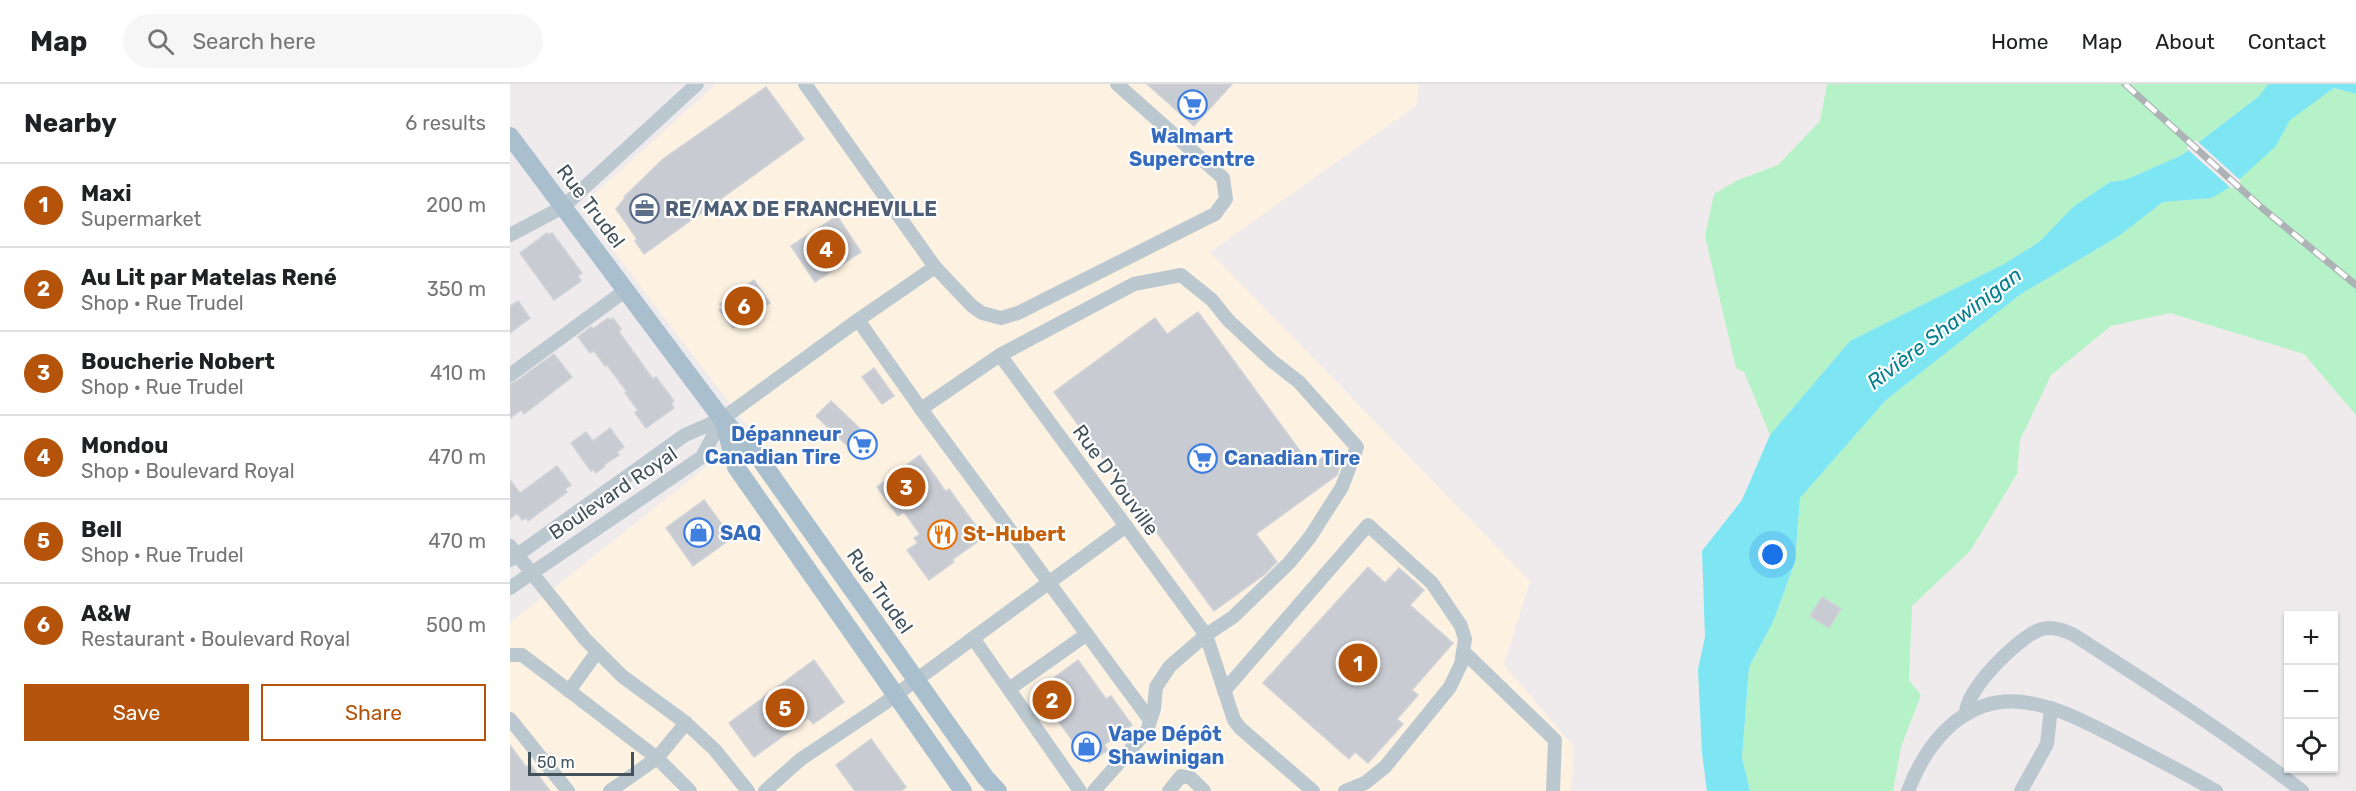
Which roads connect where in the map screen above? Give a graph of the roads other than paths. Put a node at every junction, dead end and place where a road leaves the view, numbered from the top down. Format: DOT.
graph roads {
  1 [pos="697,84"];
  2 [pos="1117,84"];
  3 [pos="810,86"];
  4 [pos="510,136"];
  5 [pos="563,207"];
  6 [pos="510,235"];
  7 [pos="935,267"];
  8 [pos="626,290"];
  9 [pos="858,320"];
  10 [pos="1000,355"];
  11 [pos="510,375"];
  12 [pos="921,409"];
  13 [pos="722,419"];
  14 [pos="1126,526"];
  15 [pos="512,554"];
  16 [pos="530,573"];
  17 [pos="1049,582"];
  18 [pos="510,588"];
  19 [pos="1087,634"];
  20 [pos="1206,635"];
  21 [pos="973,638"];
  22 [pos="1463,651"];
  23 [pos="597,652"];
  24 [pos="510,655"];
  25 [pos="915,680"];
  26 [pos="1009,689"];
  27 [pos="569,691"];
  28 [pos="1224,691"];
  29 [pos="895,696"];
  30 [pos="2052,708"];
  31 [pos="1966,714"];
  32 [pos="510,719"];
  33 [pos="1150,720"];
  34 [pos="686,723"];
  35 [pos="657,758"];
  36 [pos="568,791"];
  37 [pos="610,791"];
  38 [pos="690,791"];
  39 [pos="748,791"];
  40 [pos="765,791"];
  41 [pos="963,791"];
  42 [pos="998,791"];
  43 [pos="1080,791"];
  44 [pos="1094,791"];
  45 [pos="1169,791"];
  46 [pos="1204,791"];
  47 [pos="1313,791"];
  48 [pos="1345,791"];
  49 [pos="1553,791"];
  50 [pos="1908,791"];
  51 [pos="2021,791"];
  52 [pos="2216,791"];
  53 [pos="2302,791"];
  1 -- 5 [label="street"];
  2 -- 7 [label="street"];
  3 -- 7 [label="street"];
  4 -- 5 [label="main road, Rue Trudel"];
  5 -- 6 [label="street"];
  5 -- 8 [label="main road, Rue Trudel"];
  7 -- 9 [label="street, Boulevard Royal"];
  8 -- 11 [label="street"];
  8 -- 13 [label="main road, Rue Trudel"];
  9 -- 12 [label="street"];
  9 -- 13 [label="street, Boulevard Royal"];
  10 -- 12 [label="street"];
  10 -- 14 [label="street, Rue D'Youville"];
  10 -- 20 [label="street"];
  12 -- 17 [label="street"];
  13 -- 15 [label="street, Boulevard Royal"];
  13 -- 16 [label="street, Boulevard Royal"];
  13 -- 25 [label="main road, Rue Trudel"];
  13 -- 29 [label="main road, Rue Trudel"];
  14 -- 17 [label="street"];
  14 -- 20 [label="street, Rue D'Youville"];
  15 -- 16 [label="street"];
  16 -- 18 [label="street, Boulevard Royal"];
  16 -- 23 [label="street"];
  17 -- 19 [label="street"];
  17 -- 21 [label="street"];
  19 -- 26 [label="street"];
  19 -- 33 [label="street"];
  20 -- 28 [label="street, Rue D'Youville"];
  20 -- 33 [label="street"];
  21 -- 25 [label="street"];
  21 -- 26 [label="street"];
  22 -- 28 [label="street"];
  22 -- 48 [label="street"];
  22 -- 49 [label="street"];
  23 -- 27 [label="street"];
  23 -- 34 [label="street"];
  24 -- 27 [label="street"];
  25 -- 29 [label="street"];
  25 -- 42 [label="main road, Rue Trudel"];
  26 -- 43 [label="street"];
  27 -- 35 [label="street"];
  28 -- 47 [label="street, Rue D'Youville"];
  29 -- 40 [label="street"];
  29 -- 41 [label="main road, Rue Trudel"];
  30 -- 31 [label="street"];
  30 -- 51 [label="street"];
  30 -- 52 [label="street"];
  31 -- 50 [label="street"];
  31 -- 53 [label="street"];
  32 -- 36 [label="street"];
  33 -- 44 [label="street"];
  34 -- 35 [label="street"];
  34 -- 39 [label="street"];
  35 -- 37 [label="street"];
  35 -- 38 [label="street"];
  45 -- 46 [label="street"];
}
